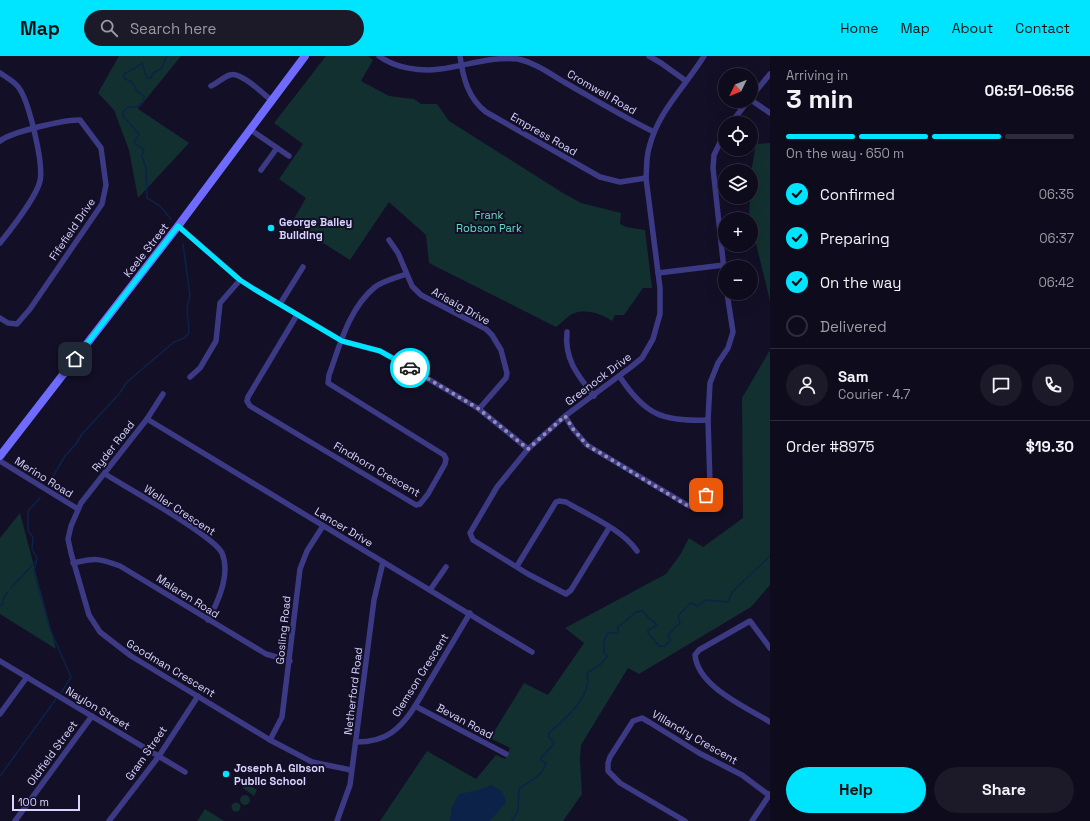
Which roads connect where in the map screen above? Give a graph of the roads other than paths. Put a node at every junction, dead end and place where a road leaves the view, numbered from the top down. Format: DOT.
graph roads {
  1 [pos="305,56"];
  2 [pos="379,56"];
  3 [pos="460,56"];
  4 [pos="649,56"];
  5 [pos="704,56"];
  6 [pos="461,64"];
  7 [pos="0,73"];
  8 [pos="770,74"];
  9 [pos="686,81"];
  10 [pos="211,86"];
  11 [pos="758,89"];
  12 [pos="272,101"];
  13 [pos="758,105"];
  14 [pos="743,108"];
  15 [pos="770,113"];
  16 [pos="737,116"];
  17 [pos="33,129"];
  18 [pos="251,130"];
  19 [pos="654,132"];
  20 [pos="0,141"];
  21 [pos="718,147"];
  22 [pos="277,148"];
  23 [pos="289,156"];
  24 [pos="261,170"];
  25 [pos="646,178"];
  26 [pos="178,226"];
  27 [pos="389,240"];
  28 [pos="0,243"];
  29 [pos="723,260"];
  30 [pos="718,266"];
  31 [pos="303,267"];
  32 [pos="658,273"];
  33 [pos="406,274"];
  34 [pos="240,280"];
  35 [pos="728,300"];
  36 [pos="280,304"];
  37 [pos="297,315"];
  38 [pos="0,318"];
  39 [pos="567,332"];
  40 [pos="342,341"];
  41 [pos="190,377"];
  42 [pos="620,377"];
  43 [pos="163,394"];
  44 [pos="594,396"];
  45 [pos="479,409"];
  46 [pos="565,416"];
  47 [pos="147,419"];
  48 [pos="708,420"];
  49 [pos="528,449"];
  50 [pos="0,456"];
  51 [pos="0,461"];
  52 [pos="105,474"];
  53 [pos="78,509"];
  54 [pos="323,526"];
  55 [pos="609,528"];
  56 [pos="637,551"];
  57 [pos="383,562"];
  58 [pos="73,563"];
  59 [pos="517,566"];
  60 [pos="446,567"];
  61 [pos="430,590"];
  62 [pos="470,614"];
  63 [pos="208,620"];
  64 [pos="770,648"];
  65 [pos="532,652"];
  66 [pos="0,661"];
  67 [pos="290,661"];
  68 [pos="27,677"];
  69 [pos="198,696"];
  70 [pos="415,706"];
  71 [pos="0,714"];
  72 [pos="92,716"];
  73 [pos="770,722"];
  74 [pos="270,740"];
  75 [pos="356,742"];
  76 [pos="506,754"];
  77 [pos="159,756"];
  78 [pos="351,770"];
  79 [pos="185,772"];
  80 [pos="770,796"];
  81 [pos="15,821"];
  82 [pos="109,821"];
  83 [pos="337,821"];
  84 [pos="685,821"];
  85 [pos="752,821"];
  1 -- 12 [label="main road, Keele Street"];
  2 -- 6 [label="street, Cromwell Road"];
  3 -- 6 [label="street, Empress Road"];
  4 -- 9 [label="street"];
  5 -- 9 [label="street, Greenock Drive"];
  6 -- 19 [label="street, Cromwell Road"];
  6 -- 25 [label="street, Empress Road"];
  7 -- 17 [label="street"];
  8 -- 11 [label="street"];
  9 -- 19 [label="street, Greenock Drive"];
  10 -- 12 [label="street"];
  12 -- 18 [label="main road, Keele Street"];
  13 -- 15 [label="street"];
  14 -- 16 [label="street"];
  17 -- 20 [label="street"];
  17 -- 28 [label="street"];
  17 -- 38 [label="street, Fifefield Drive"];
  18 -- 22 [label="street"];
  18 -- 26 [label="main road, Keele Street"];
  19 -- 25 [label="street, Greenock Drive"];
  21 -- 29 [label="street"];
  22 -- 23 [label="street"];
  22 -- 24 [label="street"];
  25 -- 32 [label="street, Greenock Drive"];
  26 -- 34 [label="street"];
  26 -- 50 [label="main road, Keele Street"];
  27 -- 33 [label="street, Arisaig Drive"];
  30 -- 32 [label="street"];
  31 -- 36 [label="street"];
  32 -- 42 [label="street, Greenock Drive"];
  33 -- 40 [label="street"];
  33 -- 45 [label="street, Arisaig Drive"];
  34 -- 36 [label="street"];
  34 -- 41 [label="street"];
  35 -- 48 [label="street"];
  36 -- 37 [label="street"];
  37 -- 40 [label="street"];
  37 -- 40 [label="street, Findhorn Crescent"];
  39 -- 44 [label="street"];
  40 -- 45 [label="street"];
  42 -- 44 [label="street, Greenock Drive"];
  42 -- 48 [label="street"];
  43 -- 47 [label="street, Ryder Road"];
  44 -- 46 [label="street, Greenock Drive"];
  45 -- 49 [label="street"];
  46 -- 48 [label="street"];
  46 -- 49 [label="street, Greenock Drive"];
  47 -- 52 [label="street, Ryder Road"];
  47 -- 54 [label="street, Lancer Drive"];
  49 -- 59 [label="street, Greenock Drive"];
  51 -- 53 [label="street, Merino Road"];
  52 -- 53 [label="street, Ryder Road"];
  52 -- 63 [label="street, Weller Crescent"];
  53 -- 58 [label="street, Goodman Crescent"];
  54 -- 57 [label="street, Lancer Drive"];
  54 -- 67 [label="street, Gosling Road"];
  55 -- 56 [label="street"];
  55 -- 59 [label="street"];
  55 -- 59 [label="street, Greenock Drive"];
  57 -- 61 [label="street, Lancer Drive"];
  57 -- 75 [label="street, Netherford Road"];
  58 -- 63 [label="street, Malaren Road"];
  58 -- 69 [label="street, Goodman Crescent"];
  60 -- 61 [label="street"];
  61 -- 62 [label="street, Lancer Drive"];
  62 -- 65 [label="street, Lancer Drive"];
  62 -- 70 [label="street, Clemson Crescent"];
  63 -- 67 [label="street, Malaren Road"];
  64 -- 73 [label="street"];
  66 -- 68 [label="street, Naylon Street"];
  67 -- 74 [label="street, Gosling Road"];
  68 -- 71 [label="street"];
  68 -- 72 [label="street, Naylon Street"];
  69 -- 74 [label="street, Goodman Crescent"];
  69 -- 77 [label="street, Gram Street"];
  70 -- 75 [label="street, Clemson Crescent"];
  70 -- 76 [label="street, Bevan Road"];
  72 -- 77 [label="street, Naylon Street"];
  72 -- 81 [label="street, Oldfield Street"];
  74 -- 78 [label="street, Goodman Crescent"];
  75 -- 78 [label="street, Netherford Road"];
  77 -- 79 [label="street, Naylon Street"];
  77 -- 82 [label="street, Gram Street"];
  78 -- 83 [label="street, Netherford Road"];
  80 -- 84 [label="street, Villandry Crescent"];
  80 -- 85 [label="street"];
}
